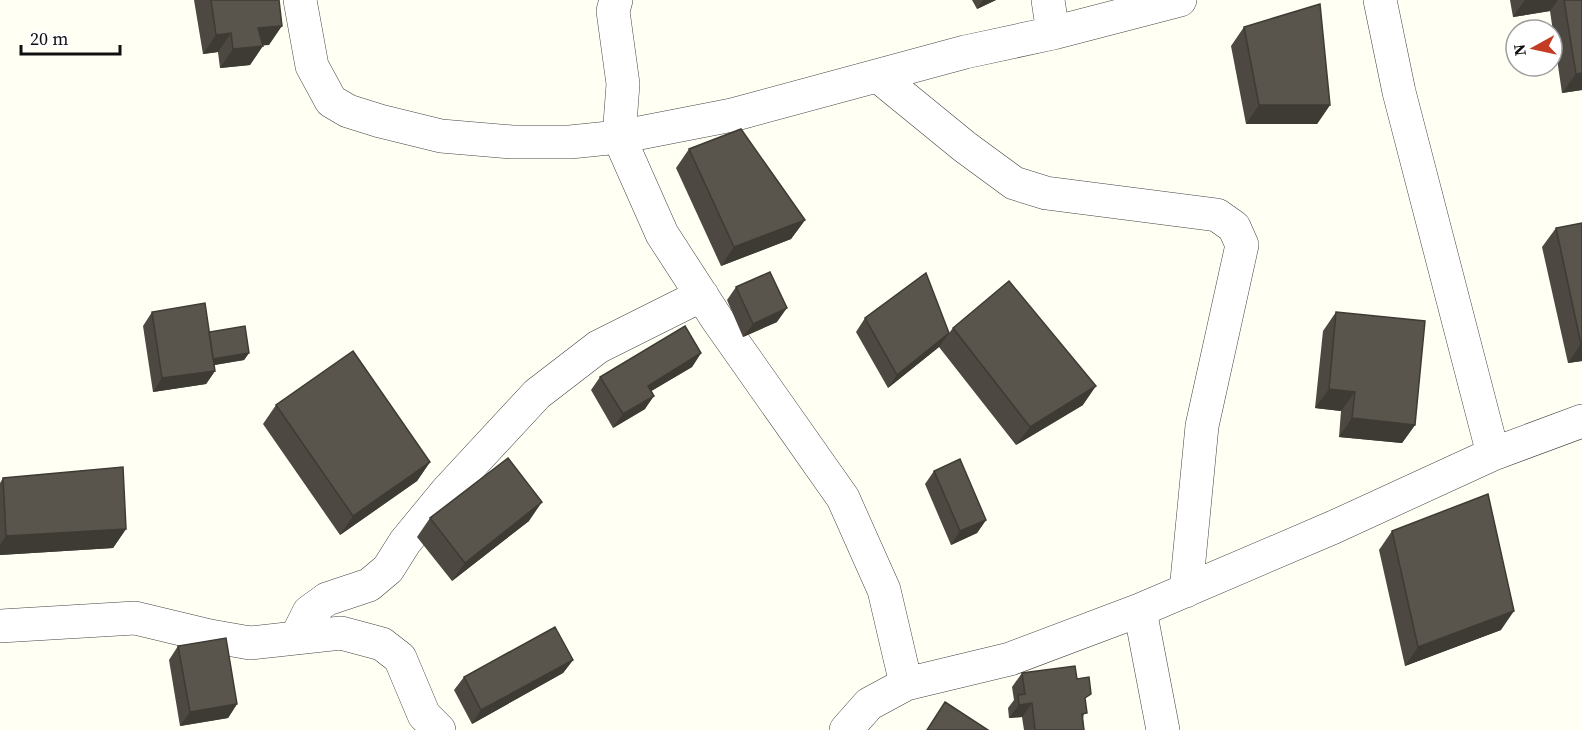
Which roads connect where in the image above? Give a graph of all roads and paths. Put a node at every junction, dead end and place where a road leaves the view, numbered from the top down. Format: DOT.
graph roads {
  1 [pos="300,0"];
  2 [pos="616,0"];
  3 [pos="1048,0"];
  4 [pos="1180,0"];
  5 [pos="1380,0"];
  6 [pos="1053,33"];
  7 [pos="878,76"];
  8 [pos="619,137"];
  9 [pos="702,295"];
  10 [pos="1582,421"];
  11 [pos="1492,454"];
  12 [pos="1186,591"];
  13 [pos="1140,610"];
  14 [pos="0,626"];
  15 [pos="296,638"];
  16 [pos="906,684"];
  17 [pos="439,730"];
  18 [pos="846,730"];
  19 [pos="1163,730"];
  1 -- 8 [label="street"];
  2 -- 8 [label="street"];
  3 -- 6 [label="street"];
  4 -- 6 [label="street"];
  5 -- 11 [label="street"];
  6 -- 7 [label="street"];
  7 -- 8 [label="street"];
  7 -- 12 [label="street"];
  8 -- 9 [label="street"];
  9 -- 15 [label="street"];
  9 -- 16 [label="street"];
  10 -- 11 [label="street"];
  11 -- 12 [label="street"];
  12 -- 13 [label="street"];
  13 -- 16 [label="street"];
  13 -- 19 [label="street"];
  14 -- 15 [label="street"];
  15 -- 17 [label="street"];
  16 -- 18 [label="street"];
}
